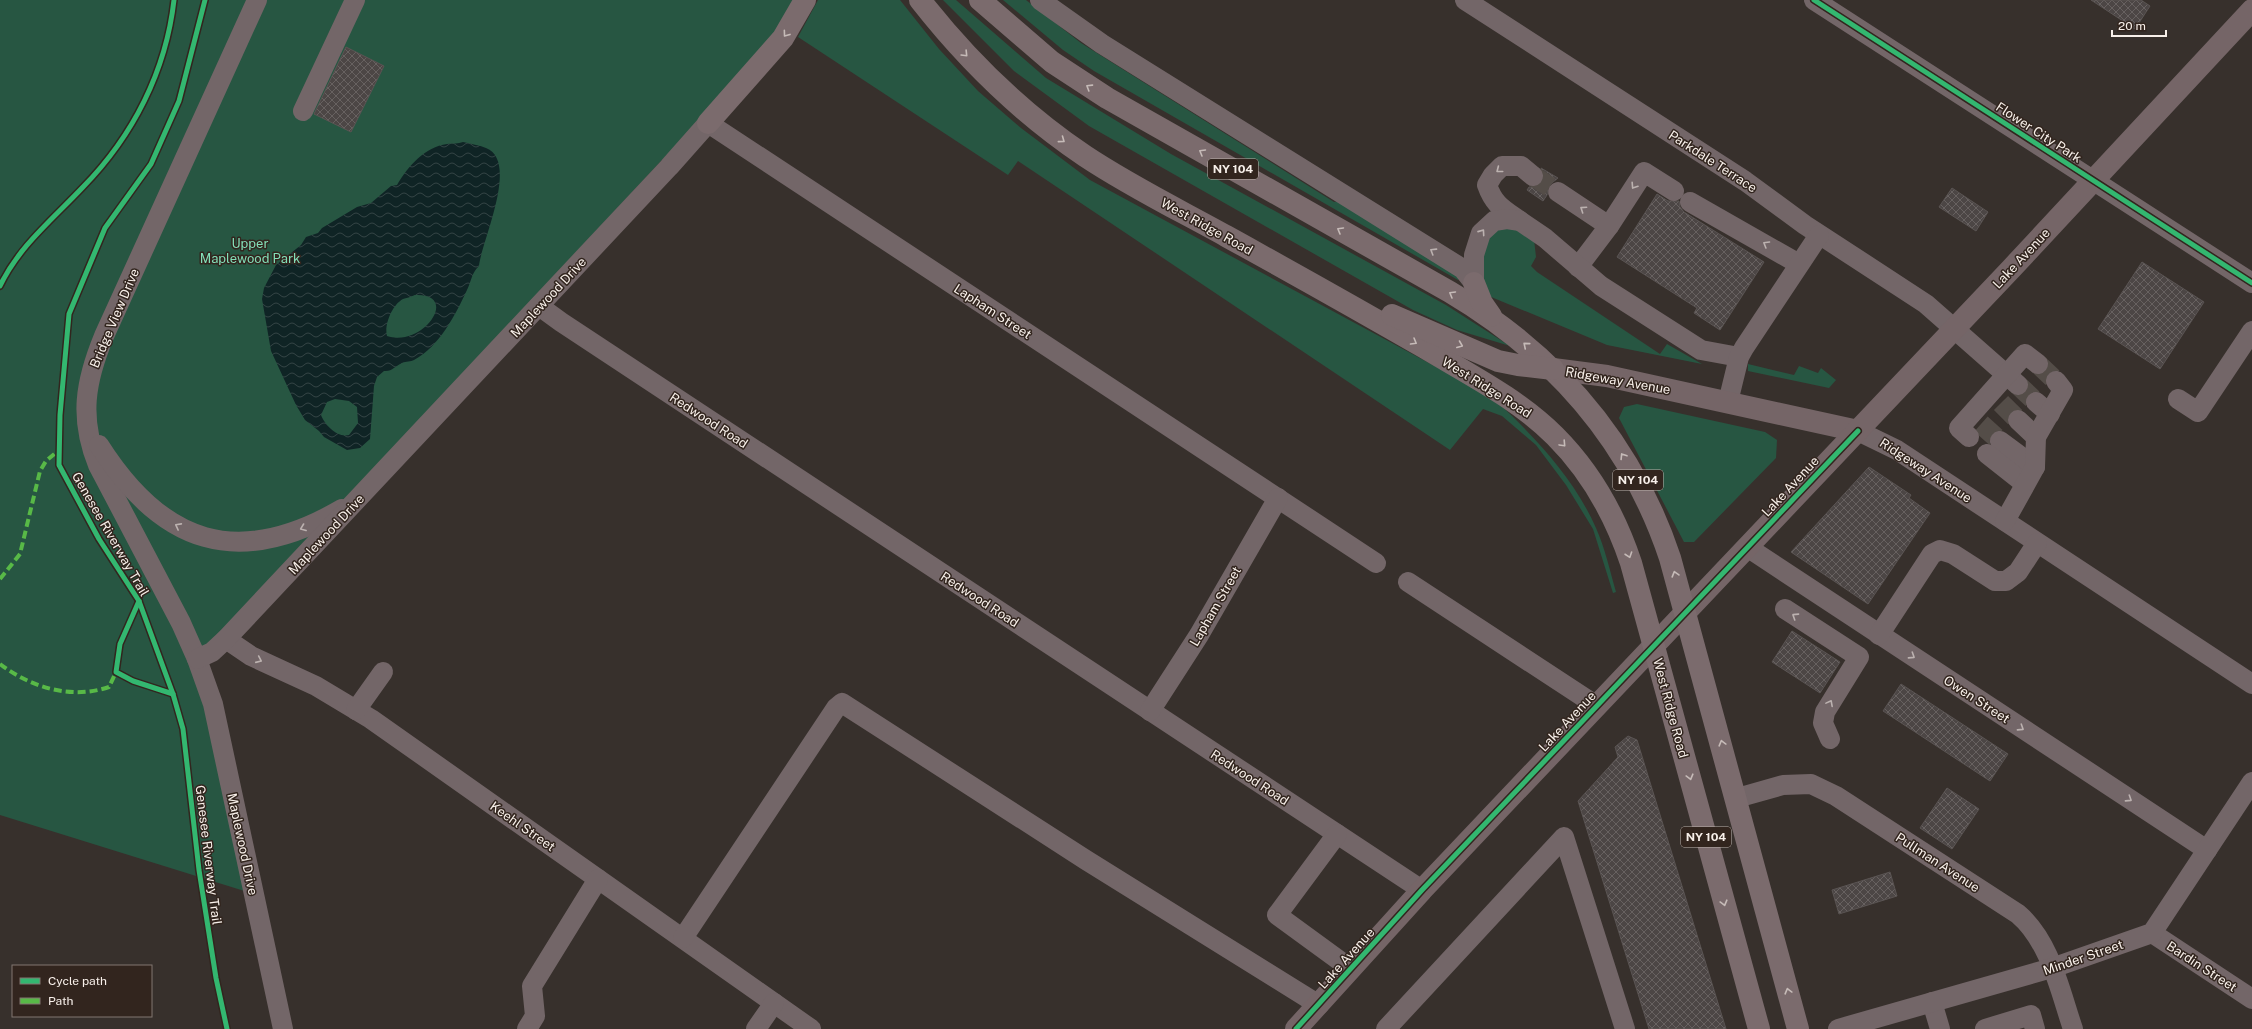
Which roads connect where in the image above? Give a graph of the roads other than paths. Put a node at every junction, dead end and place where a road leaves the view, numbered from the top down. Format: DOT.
graph roads {
  1 [pos="257,0"];
  2 [pos="355,0"];
  3 [pos="806,0"];
  4 [pos="920,0"];
  5 [pos="980,0"];
  6 [pos="1040,0"];
  7 [pos="1465,0"];
  8 [pos="1814,0"];
  9 [pos="2252,10"];
  10 [pos="302,111"];
  11 [pos="708,123"];
  12 [pos="1533,176"];
  13 [pos="2094,180"];
  14 [pos="1674,191"];
  15 [pos="1558,192"];
  16 [pos="1690,202"];
  17 [pos="1520,221"];
  18 [pos="1609,226"];
  19 [pos="1819,235"];
  20 [pos="1799,264"];
  21 [pos="1578,267"];
  22 [pos="1283,268"];
  23 [pos="2252,282"];
  24 [pos="1474,283"];
  25 [pos="539,306"];
  26 [pos="1497,322"];
  27 [pos="1955,328"];
  28 [pos="2252,331"];
  29 [pos="1739,357"];
  30 [pos="2038,364"];
  31 [pos="1553,369"];
  32 [pos="2012,380"];
  33 [pos="2056,381"];
  34 [pos="2178,400"];
  35 [pos="1728,402"];
  36 [pos="86,417"];
  37 [pos="2018,420"];
  38 [pos="1974,425"];
  39 [pos="1858,431"];
  40 [pos="2036,437"];
  41 [pos="2035,466"];
  42 [pos="2025,484"];
  43 [pos="362,496"];
  44 [pos="1278,498"];
  45 [pos="2005,521"];
  46 [pos="2038,544"];
  47 [pos="1747,548"];
  48 [pos="1376,563"];
  49 [pos="1408,582"];
  50 [pos="1784,609"];
  51 [pos="1686,612"];
  52 [pos="1879,635"];
  53 [pos="226,639"];
  54 [pos="1654,645"];
  55 [pos="197,659"];
  56 [pos="383,672"];
  57 [pos="2252,684"];
  58 [pos="1597,706"];
  59 [pos="356,710"];
  60 [pos="1150,711"];
  61 [pos="1830,739"];
  62 [pos="2252,782"];
  63 [pos="1737,798"];
  64 [pos="1337,834"];
  65 [pos="2207,850"];
  66 [pos="598,879"];
  67 [pos="1422,890"];
  68 [pos="2152,934"];
  69 [pos="683,938"];
  70 [pos="2052,968"];
  71 [pos="1352,969"];
  72 [pos="2252,999"];
  73 [pos="774,1002"];
  74 [pos="1932,1002"];
  75 [pos="1319,1005"];
  76 [pos="283,1029"];
  77 [pos="527,1029"];
  78 [pos="756,1029"];
  79 [pos="811,1029"];
  80 [pos="1296,1029"];
  81 [pos="1386,1029"];
  82 [pos="1625,1029"];
  83 [pos="1758,1029"];
  84 [pos="1798,1029"];
  85 [pos="1838,1029"];
  86 [pos="1940,1029"];
  87 [pos="1985,1029"];
  88 [pos="2035,1029"];
  89 [pos="2073,1029"];
  1 -- 36 [label="street, Bridge View Drive"];
  2 -- 10 [label="street"];
  3 -- 11 [label="highway, one-way"];
  4 -- 22 [label="highway, West Ridge Road / NY 104, one-way"];
  26 -- 5 [label="highway, NY 104, one-way"];
  24 -- 6 [label="street, one-way"];
  7 -- 19 [label="street, Parkdale Terrace"];
  8 -- 13 [label="street, Flower City Park"];
  9 -- 13 [label="main road, Lake Avenue"];
  11 -- 25 [label="street, Maplewood Drive"];
  11 -- 44 [label="street, Lapham Street"];
  12 -- 17 [label="street, one-way"];
  13 -- 23 [label="street, Flower City Park"];
  13 -- 27 [label="main road, Lake Avenue"];
  14 -- 18 [label="street, one-way"];
  18 -- 15 [label="street, one-way"];
  20 -- 16 [label="street, one-way"];
  17 -- 21 [label="street"];
  24 -- 17 [label="street, one-way"];
  18 -- 21 [label="street"];
  19 -- 20 [label="street"];
  19 -- 27 [label="street, Parkdale Terrace"];
  20 -- 29 [label="street"];
  21 -- 29 [label="street"];
  22 -- 31 [label="highway, one-way"];
  22 -- 54 [label="highway, West Ridge Road / NY 104, one-way"];
  24 -- 26 [label="highway"];
  25 -- 43 [label="street, Maplewood Drive"];
  25 -- 60 [label="street, Redwood Road"];
  31 -- 26 [label="highway, NY 104, one-way"];
  27 -- 32 [label="street, Parkdale Terrace"];
  27 -- 39 [label="main road, Lake Avenue"];
  28 -- 34 [label="street"];
  29 -- 35 [label="street"];
  30 -- 32 [label="street"];
  31 -- 35 [label="main road, Ridgeway Avenue"];
  51 -- 31 [label="highway, NY 104, one-way"];
  32 -- 38 [label="street"];
  33 -- 40 [label="street"];
  35 -- 39 [label="main road, Ridgeway Avenue"];
  43 -- 36 [label="street, one-way"];
  36 -- 55 [label="street, Bridge View Drive"];
  37 -- 40 [label="street"];
  39 -- 45 [label="street, Ridgeway Avenue"];
  39 -- 47 [label="main road, Lake Avenue"];
  40 -- 41 [label="street"];
  41 -- 42 [label="street"];
  41 -- 42 [label="street"];
  42 -- 45 [label="street"];
  43 -- 53 [label="street, Maplewood Drive"];
  44 -- 48 [label="street, Lapham Street"];
  44 -- 60 [label="street, Lapham Street"];
  45 -- 46 [label="street, Ridgeway Avenue"];
  46 -- 52 [label="street"];
  46 -- 57 [label="street, Ridgeway Avenue"];
  47 -- 51 [label="main road, Lake Avenue"];
  47 -- 52 [label="street, Owen Street"];
  49 -- 58 [label="street"];
  61 -- 50 [label="street, one-way"];
  51 -- 54 [label="main road, Lake Avenue"];
  63 -- 51 [label="highway, NY 104, one-way"];
  52 -- 65 [label="street, Owen Street, one-way"];
  53 -- 55 [label="street, Maplewood Drive"];
  53 -- 59 [label="street, Keehl Street, one-way"];
  54 -- 58 [label="main road, Lake Avenue"];
  54 -- 83 [label="highway, West Ridge Road / NY 104, one-way"];
  55 -- 76 [label="street, Maplewood Drive"];
  56 -- 59 [label="street"];
  58 -- 67 [label="main road, Lake Avenue"];
  59 -- 66 [label="street, Keehl Street"];
  60 -- 64 [label="street, Redwood Road"];
  62 -- 65 [label="street"];
  63 -- 70 [label="street, Pullman Avenue"];
  84 -- 63 [label="highway, NY 104, one-way"];
  64 -- 67 [label="street, Redwood Road"];
  64 -- 71 [label="street"];
  65 -- 68 [label="street"];
  66 -- 69 [label="street, Keehl Street"];
  66 -- 77 [label="street"];
  67 -- 71 [label="main road, Lake Avenue"];
  68 -- 70 [label="street, Minder Street"];
  68 -- 72 [label="street, Bardin Street"];
  69 -- 73 [label="street, Keehl Street"];
  69 -- 75 [label="street"];
  70 -- 74 [label="street, Minder Street"];
  70 -- 89 [label="street, Pullman Avenue"];
  71 -- 75 [label="main road, Lake Avenue"];
  73 -- 78 [label="street"];
  73 -- 79 [label="street, Keehl Street"];
  74 -- 85 [label="street, Minder Street"];
  74 -- 86 [label="street"];
  75 -- 80 [label="main road, Lake Avenue"];
  81 -- 82 [label="street"];
  87 -- 88 [label="street"];
}
